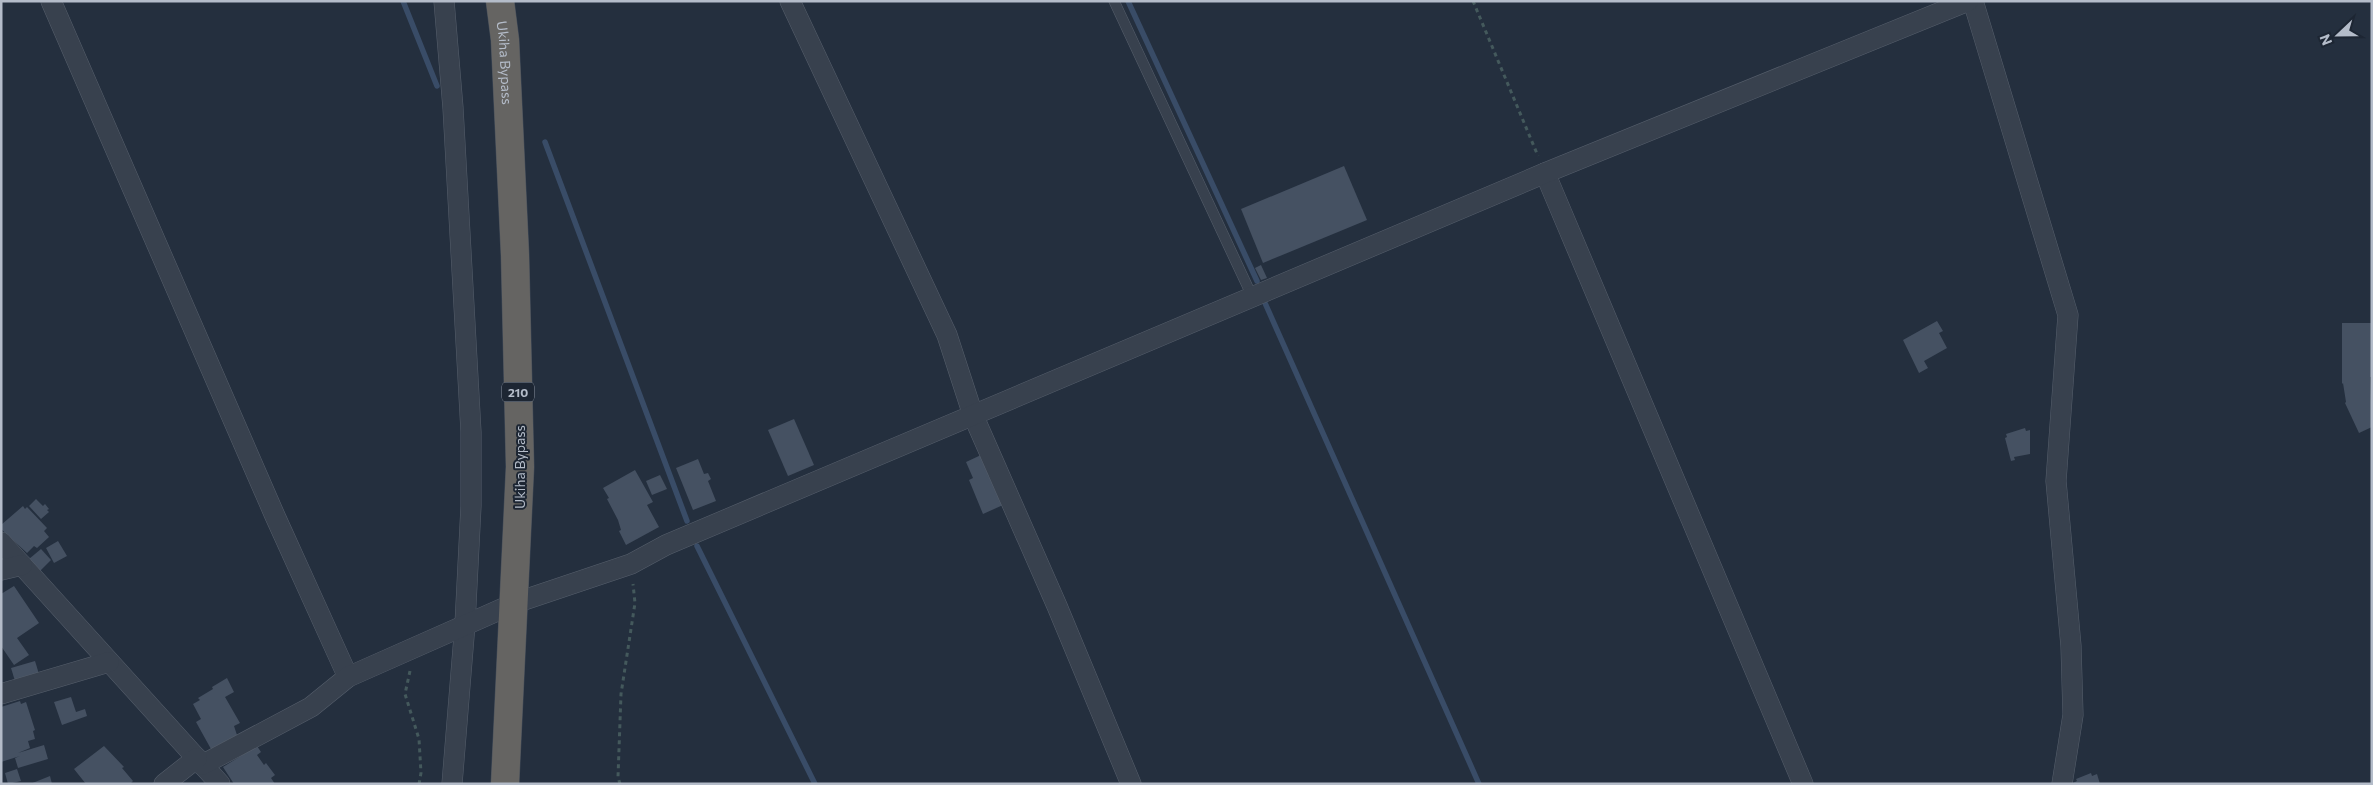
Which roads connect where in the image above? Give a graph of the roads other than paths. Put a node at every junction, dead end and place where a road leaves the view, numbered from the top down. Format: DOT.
graph roads {
  1 [pos="52,1"];
  2 [pos="444,1"];
  3 [pos="500,1"];
  4 [pos="790,1"];
  5 [pos="1114,1"];
  6 [pos="1968,1"];
  7 [pos="1973,1"];
  8 [pos="1545,173"];
  9 [pos="1252,296"];
  10 [pos="973,415"];
  11 [pos="1,542"];
  12 [pos="22,565"];
  13 [pos="1,570"];
  14 [pos="515,603"];
  15 [pos="465,624"];
  16 [pos="109,662"];
  17 [pos="348,677"];
  18 [pos="1,694"];
  19 [pos="200,762"];
  20 [pos="164,784"];
  21 [pos="220,784"];
  22 [pos="452,784"];
  23 [pos="505,784"];
  24 [pos="1132,784"];
  25 [pos="1803,784"];
  26 [pos="2062,784"];
  1 -- 17 [label="street"];
  2 -- 15 [label="street"];
  3 -- 14 [label="highway, Ukiha Bypass / 210"];
  4 -- 10 [label="street"];
  5 -- 9 [label="lane"];
  6 -- 8 [label="street"];
  7 -- 26 [label="street"];
  8 -- 9 [label="street"];
  8 -- 25 [label="street"];
  9 -- 10 [label="street"];
  10 -- 14 [label="street"];
  10 -- 24 [label="street"];
  11 -- 12 [label="street"];
  12 -- 13 [label="street"];
  12 -- 16 [label="street"];
  14 -- 15 [label="street"];
  14 -- 23 [label="highway, Ukiha Bypass / 210"];
  15 -- 17 [label="street"];
  15 -- 22 [label="street"];
  16 -- 18 [label="street"];
  16 -- 19 [label="street"];
  17 -- 19 [label="street"];
  19 -- 20 [label="street"];
  19 -- 21 [label="street"];
}
